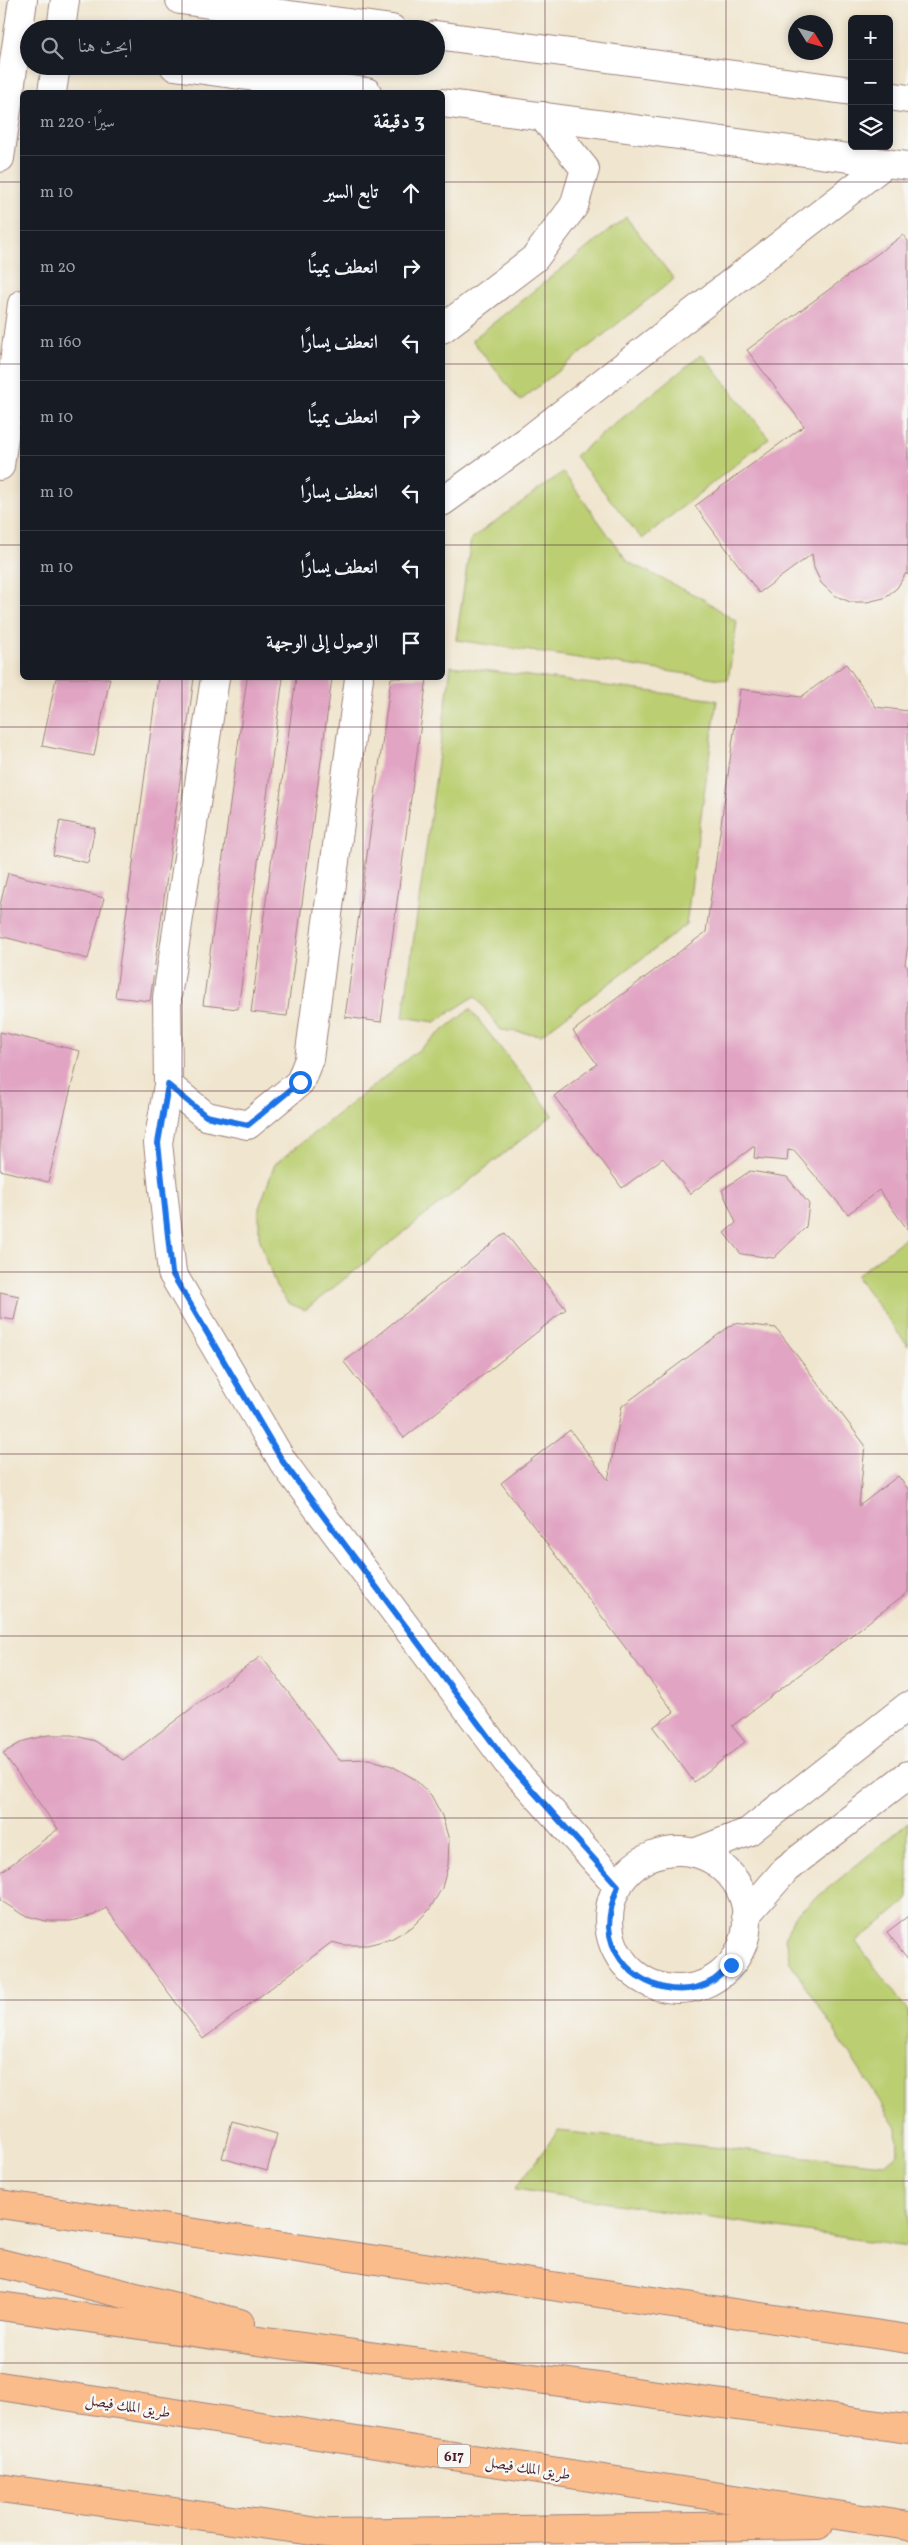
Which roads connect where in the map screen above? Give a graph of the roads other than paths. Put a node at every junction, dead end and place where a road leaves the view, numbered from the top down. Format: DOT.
graph roads {
  1 [pos="23,0"];
  2 [pos="65,0"];
  3 [pos="180,0"];
  4 [pos="62,20"];
  5 [pos="326,20"];
  6 [pos="445,36"];
  7 [pos="15,44"];
  8 [pos="55,75"];
  9 [pos="241,75"];
  10 [pos="52,90"];
  11 [pos="352,90"];
  12 [pos="848,90"];
  13 [pos="893,97"];
  14 [pos="908,99"];
  15 [pos="445,103"];
  16 [pos="542,116"];
  17 [pos="0,158"];
  18 [pos="897,165"];
  19 [pos="20,319"];
  20 [pos="445,327"];
  21 [pos="0,466"];
  22 [pos="478,477"];
  23 [pos="445,485"];
  24 [pos="445,500"];
  25 [pos="216,680"];
  26 [pos="358,680"];
  27 [pos="168,1085"];
  28 [pos="908,1706"];
  29 [pos="908,1775"];
  30 [pos="694,1852"];
  31 [pos="618,1886"];
  32 [pos="746,1915"];
  33 [pos="0,2204"];
  34 [pos="0,2263"];
  35 [pos="0,2306"];
  36 [pos="908,2339"];
  37 [pos="372,2356"];
  38 [pos="0,2386"];
  39 [pos="908,2429"];
  40 [pos="0,2488"];
  41 [pos="902,2525"];
  42 [pos="332,2533"];
  43 [pos="412,2545"];
  1 -- 7 [label="street"];
  2 -- 4 [label="street"];
  3 -- 5 [label="street"];
  6 -- 12 [label="street"];
  7 -- 17 [label="street"];
  8 -- 10 [label="street"];
  9 -- 11 [label="street"];
  13 -- 14 [label="street"];
  15 -- 16 [label="street"];
  16 -- 18 [label="street"];
  16 -- 20 [label="street"];
  18 -- 22 [label="street"];
  19 -- 21 [label="street"];
  22 -- 23 [label="street"];
  22 -- 24 [label="street"];
  25 -- 27 [label="street"];
  26 -- 27 [label="street"];
  27 -- 31 [label="street"];
  28 -- 30 [label="street"];
  29 -- 32 [label="street"];
  30 -- 31 [label="street"];
  30 -- 32 [label="street"];
  31 -- 32 [label="street"];
  33 -- 36 [label="main road"];
  34 -- 37 [label="main road"];
  35 -- 37 [label="main road"];
  37 -- 39 [label="main road"];
  38 -- 41 [label="main road, طريق الملك فيصل / 617"];
  40 -- 42 [label="main road"];
  41 -- 42 [label="main road"];
  42 -- 43 [label="main road"];
}
